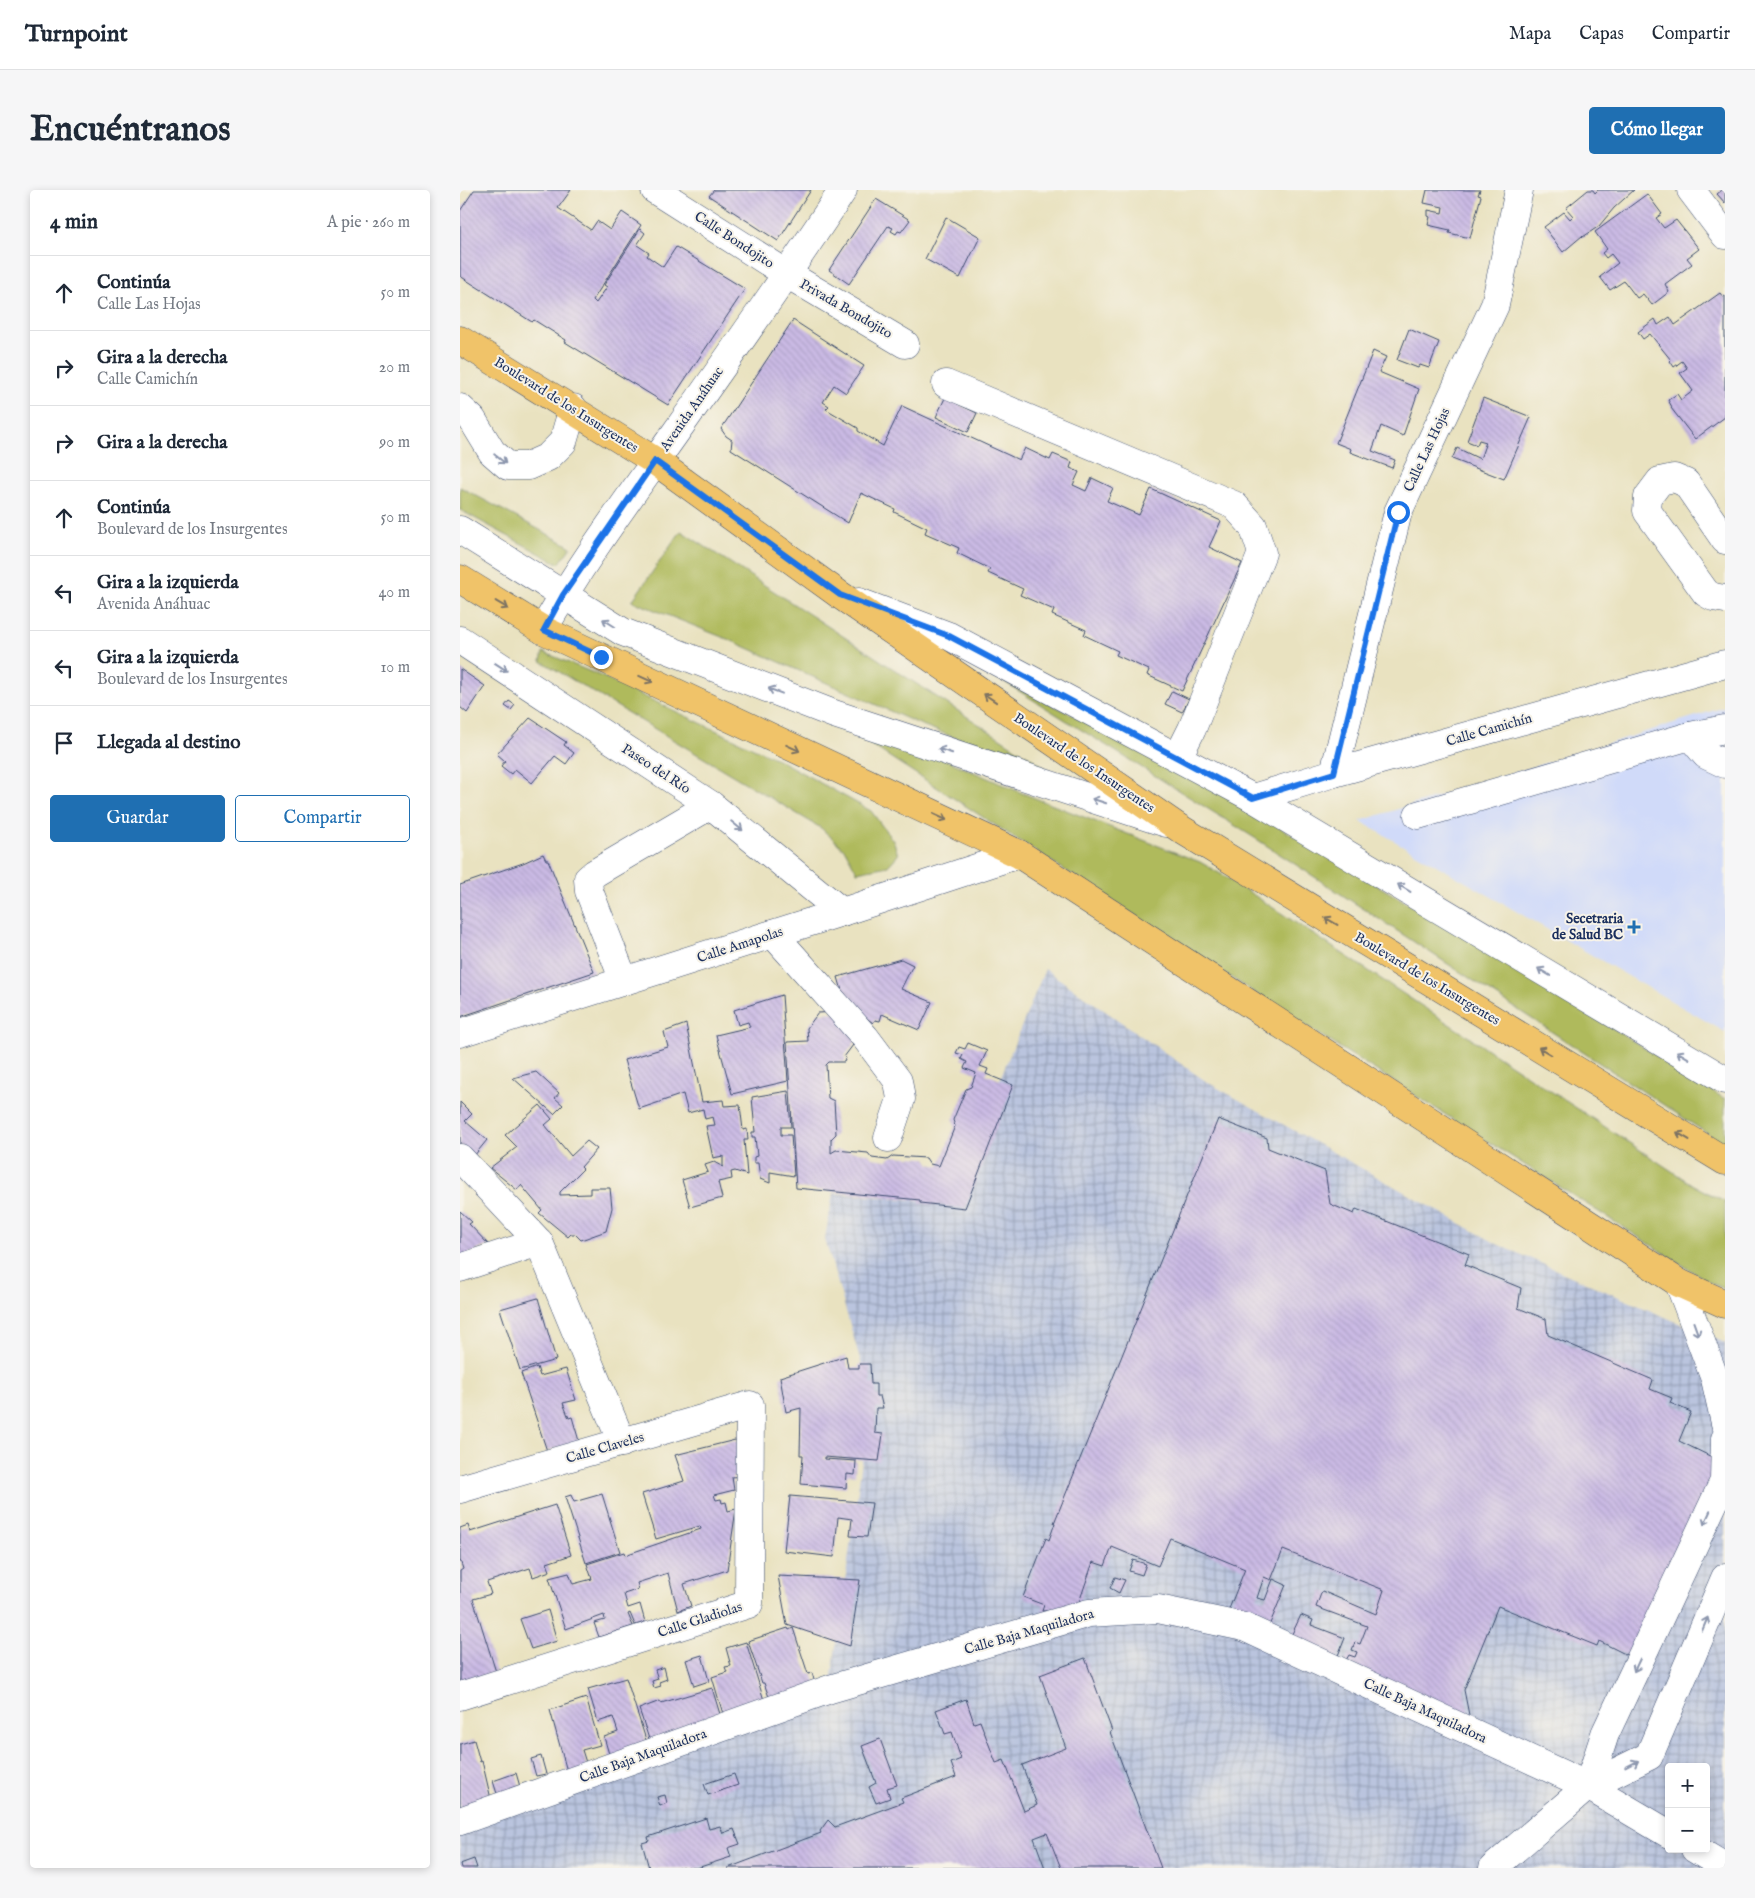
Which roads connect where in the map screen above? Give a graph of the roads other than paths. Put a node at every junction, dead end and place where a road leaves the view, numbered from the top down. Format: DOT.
graph roads {
  1 [pos="655,190"];
  2 [pos="843,190"];
  3 [pos="1519,190"];
  4 [pos="1691,190"];
  5 [pos="1725,235"];
  6 [pos="787,274"];
  7 [pos="460,340"];
  8 [pos="905,344"];
  9 [pos="946,384"];
  10 [pos="572,408"];
  11 [pos="464,421"];
  12 [pos="655,461"];
  13 [pos="460,530"];
  14 [pos="1725,540"];
  15 [pos="460,579"];
  16 [pos="563,595"];
  17 [pos="840,595"];
  18 [pos="1725,600"];
  19 [pos="544,630"];
  20 [pos="460,640"];
  21 [pos="1725,664"];
  22 [pos="1725,729"];
  23 [pos="1690,736"];
  24 [pos="1178,757"];
  25 [pos="1725,764"];
  26 [pos="1334,773"];
  27 [pos="1253,798"];
  28 [pos="711,805"];
  29 [pos="1418,815"];
  30 [pos="1179,828"];
  31 [pos="1019,854"];
  32 [pos="842,912"];
  33 [pos="773,934"];
  34 [pos="624,981"];
  35 [pos="460,1033"];
  36 [pos="1725,1080"];
  37 [pos="888,1138"];
  38 [pos="460,1158"];
  39 [pos="1725,1161"];
  40 [pos="539,1242"];
  41 [pos="460,1268"];
  42 [pos="1679,1283"];
  43 [pos="1725,1304"];
  44 [pos="750,1404"];
  45 [pos="1725,1423"];
  46 [pos="1725,1438"];
  47 [pos="622,1443"];
  48 [pos="460,1489"];
  49 [pos="1725,1578"];
  50 [pos="460,1696"];
  51 [pos="1588,1786"];
  52 [pos="460,1821"];
  53 [pos="1665,1832"];
  54 [pos="1702,1853"];
  55 [pos="1725,1867"];
  56 [pos="1493,1868"];
  1 -- 6 [label="street, Calle Bondojito"];
  2 -- 6 [label="street, Avenida Anáhuac"];
  3 -- 26 [label="street, Calle Las Hojas"];
  4 -- 5 [label="street"];
  6 -- 8 [label="street, Privada Bondojito"];
  6 -- 12 [label="street, Avenida Anáhuac"];
  7 -- 10 [label="main road, Boulevard de los Insurgentes"];
  9 -- 24 [label="street"];
  11 -- 10 [label="street, one-way"];
  10 -- 12 [label="main road, Boulevard de los Insurgentes"];
  12 -- 16 [label="street, Avenida Anáhuac"];
  12 -- 17 [label="main road, Boulevard de los Insurgentes"];
  13 -- 16 [label="street"];
  14 -- 18 [label="street"];
  15 -- 19 [label="main road, one-way"];
  16 -- 19 [label="street, Avenida Anáhuac"];
  30 -- 16 [label="street, one-way"];
  17 -- 24 [label="street"];
  30 -- 17 [label="main road, Boulevard de los Insurgentes, one-way"];
  19 -- 31 [label="main road, one-way"];
  20 -- 28 [label="street, Paseo del Río, one-way"];
  21 -- 26 [label="street, Calle Camichín"];
  22 -- 23 [label="street"];
  23 -- 25 [label="street"];
  23 -- 29 [label="street"];
  24 -- 27 [label="street"];
  26 -- 27 [label="street, Calle Camichín"];
  36 -- 27 [label="street, one-way"];
  28 -- 32 [label="street, Paseo del Río, one-way"];
  28 -- 34 [label="street"];
  39 -- 30 [label="main road, Boulevard de los Insurgentes, one-way"];
  31 -- 32 [label="street, Calle Amapolas"];
  31 -- 42 [label="main road"];
  32 -- 33 [label="street, Calle Amapolas"];
  33 -- 34 [label="street, Calle Amapolas"];
  33 -- 37 [label="street"];
  34 -- 35 [label="street, Calle Amapolas"];
  38 -- 40 [label="street"];
  40 -- 41 [label="street"];
  40 -- 47 [label="street"];
  42 -- 43 [label="main road"];
  42 -- 45 [label="street, one-way"];
  44 -- 47 [label="street, Calle Claveles"];
  44 -- 50 [label="street, Calle Gladiolas"];
  46 -- 51 [label="street, one-way"];
  47 -- 48 [label="street, Calle Claveles"];
  51 -- 49 [label="street, one-way"];
  51 -- 52 [label="street, Calle Baja Maquiladora"];
  51 -- 53 [label="street, Calle Baja Maquiladora"];
  51 -- 56 [label="street"];
  54 -- 55 [label="street"];
}
